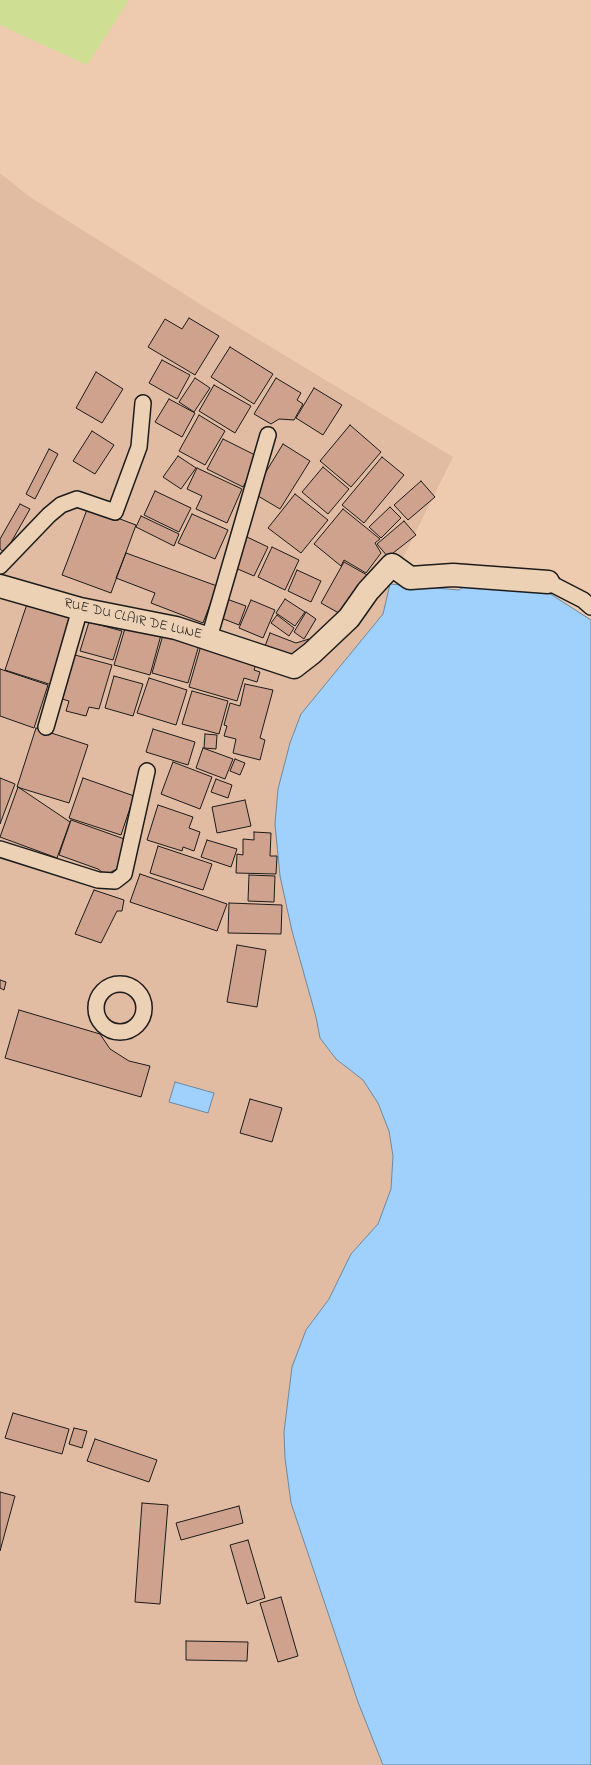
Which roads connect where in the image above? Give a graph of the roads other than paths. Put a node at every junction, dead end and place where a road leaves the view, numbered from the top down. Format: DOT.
graph roads {
  1 [pos="143,403"];
  2 [pos="268,435"];
  3 [pos="0,566"];
  4 [pos="548,582"];
  5 [pos="0,586"];
  6 [pos="591,607"];
  7 [pos="80,610"];
  8 [pos="209,638"];
  9 [pos="46,727"];
  10 [pos="147,771"];
  11 [pos="0,849"];
  1 -- 3 [label="lane"];
  2 -- 8 [label="lane"];
  4 -- 6 [label="lane, RUE DU CLAIR DE LUNE"];
  4 -- 8 [label="street, RUE DU CLAIR DE LUNE"];
  5 -- 7 [label="street, RUE DU CLAIR DE LUNE"];
  7 -- 8 [label="street, RUE DU CLAIR DE LUNE"];
  7 -- 9 [label="lane"];
  10 -- 11 [label="lane"];
}
